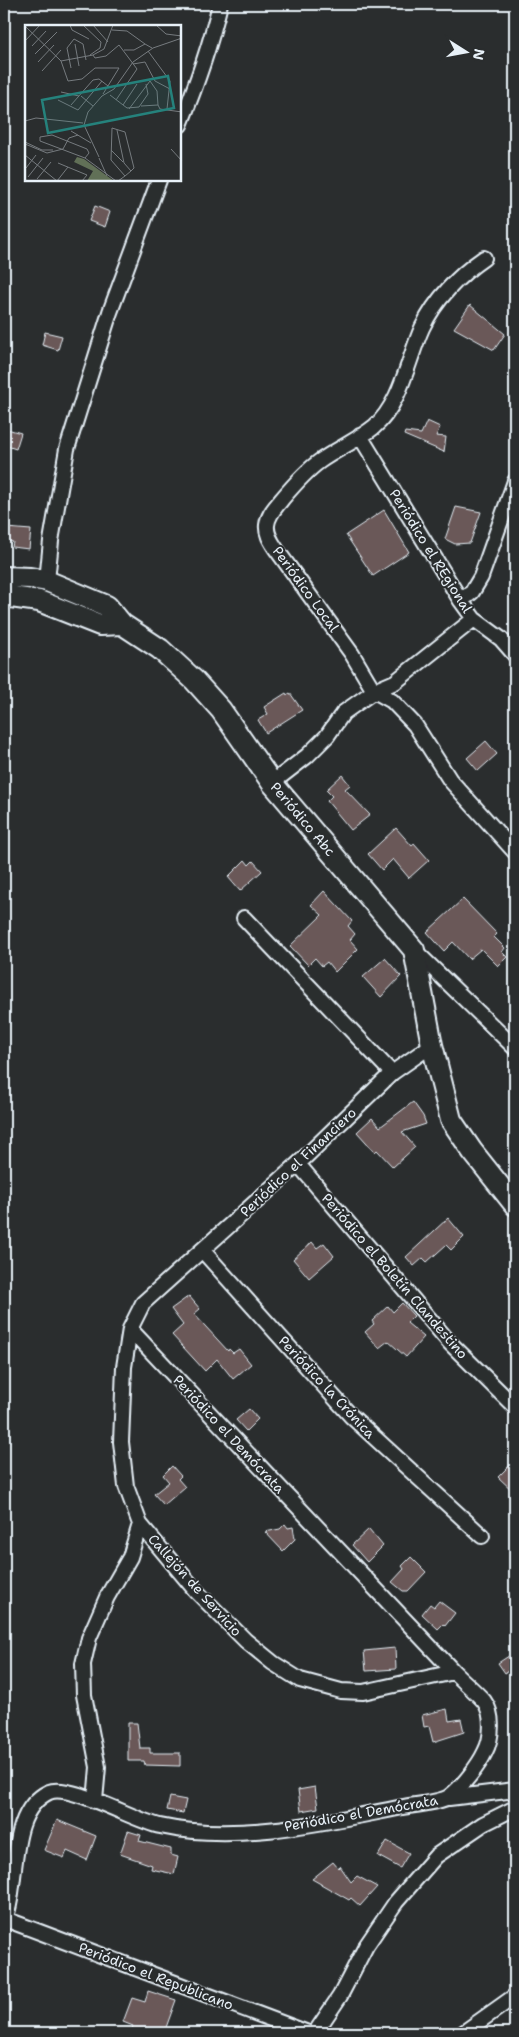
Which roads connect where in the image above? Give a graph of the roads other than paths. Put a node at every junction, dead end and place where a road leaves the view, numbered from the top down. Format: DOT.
graph roads {
  1 [pos="220,4"];
  2 [pos="181,123"];
  3 [pos="159,181"];
  4 [pos="484,258"];
  5 [pos="360,436"];
  6 [pos="515,482"];
  7 [pos="4,577"];
  8 [pos="47,581"];
  9 [pos="4,596"];
  10 [pos="461,602"];
  11 [pos="474,619"];
  12 [pos="122,624"];
  13 [pos="515,655"];
  14 [pos="374,692"];
  15 [pos="272,783"];
  16 [pos="515,852"];
  17 [pos="244,918"];
  18 [pos="414,950"];
  19 [pos="432,1044"];
  20 [pos="515,1048"];
  21 [pos="392,1073"];
  22 [pos="298,1164"];
  23 [pos="515,1205"];
  24 [pos="202,1250"];
  25 [pos="130,1329"];
  26 [pos="515,1406"];
  27 [pos="140,1524"];
  28 [pos="482,1536"];
  29 [pos="454,1672"];
  30 [pos="515,1790"];
  31 [pos="449,1798"];
  32 [pos="95,1801"];
  33 [pos="515,1808"];
  34 [pos="4,1921"];
  35 [pos="515,1996"];
  36 [pos="308,2033"];
  37 [pos="315,2033"];
  38 [pos="463,2033"];
  1 -- 2 [label="street"];
  3 -- 8 [label="street"];
  4 -- 5 [label="street, Periódico Local"];
  5 -- 10 [label="street, Periódico el REgional"];
  5 -- 14 [label="street, Periódico Local"];
  6 -- 10 [label="street"];
  7 -- 8 [label="street, Periódico Abc"];
  8 -- 12 [label="street, Periódico Abc"];
  9 -- 12 [label="street"];
  10 -- 11 [label="street, Periódico el REgional"];
  11 -- 13 [label="street, Periódico el REgional"];
  11 -- 14 [label="street"];
  12 -- 15 [label="street, Periódico Abc"];
  14 -- 15 [label="street"];
  14 -- 16 [label="street, Periódico Local"];
  15 -- 18 [label="street, Periódico Abc"];
  17 -- 21 [label="street"];
  18 -- 19 [label="street, Periódico Abc"];
  18 -- 20 [label="street"];
  19 -- 21 [label="street"];
  19 -- 23 [label="street, Periódico Abc"];
  21 -- 22 [label="street, Periódico el Financiero"];
  22 -- 24 [label="street, Periódico el Financiero"];
  22 -- 26 [label="street, Periódico el Boletín Clandestino"];
  24 -- 25 [label="street, Callejón de Servicio"];
  24 -- 28 [label="street, Periódico la Crónica"];
  25 -- 27 [label="street, Callejón de Servicio"];
  25 -- 29 [label="street, Periódico el Demócrata"];
  27 -- 29 [label="street, Callejón de Servicio"];
  27 -- 32 [label="street"];
  29 -- 31 [label="street, Periódico el Demócrata"];
  30 -- 31 [label="street"];
  31 -- 32 [label="street, Periódico el Demócrata"];
  32 -- 34 [label="street, Periódico el Demócrata"];
  33 -- 37 [label="street"];
  34 -- 36 [label="street, Periódico el Republicano"];
  35 -- 38 [label="street"];
}
